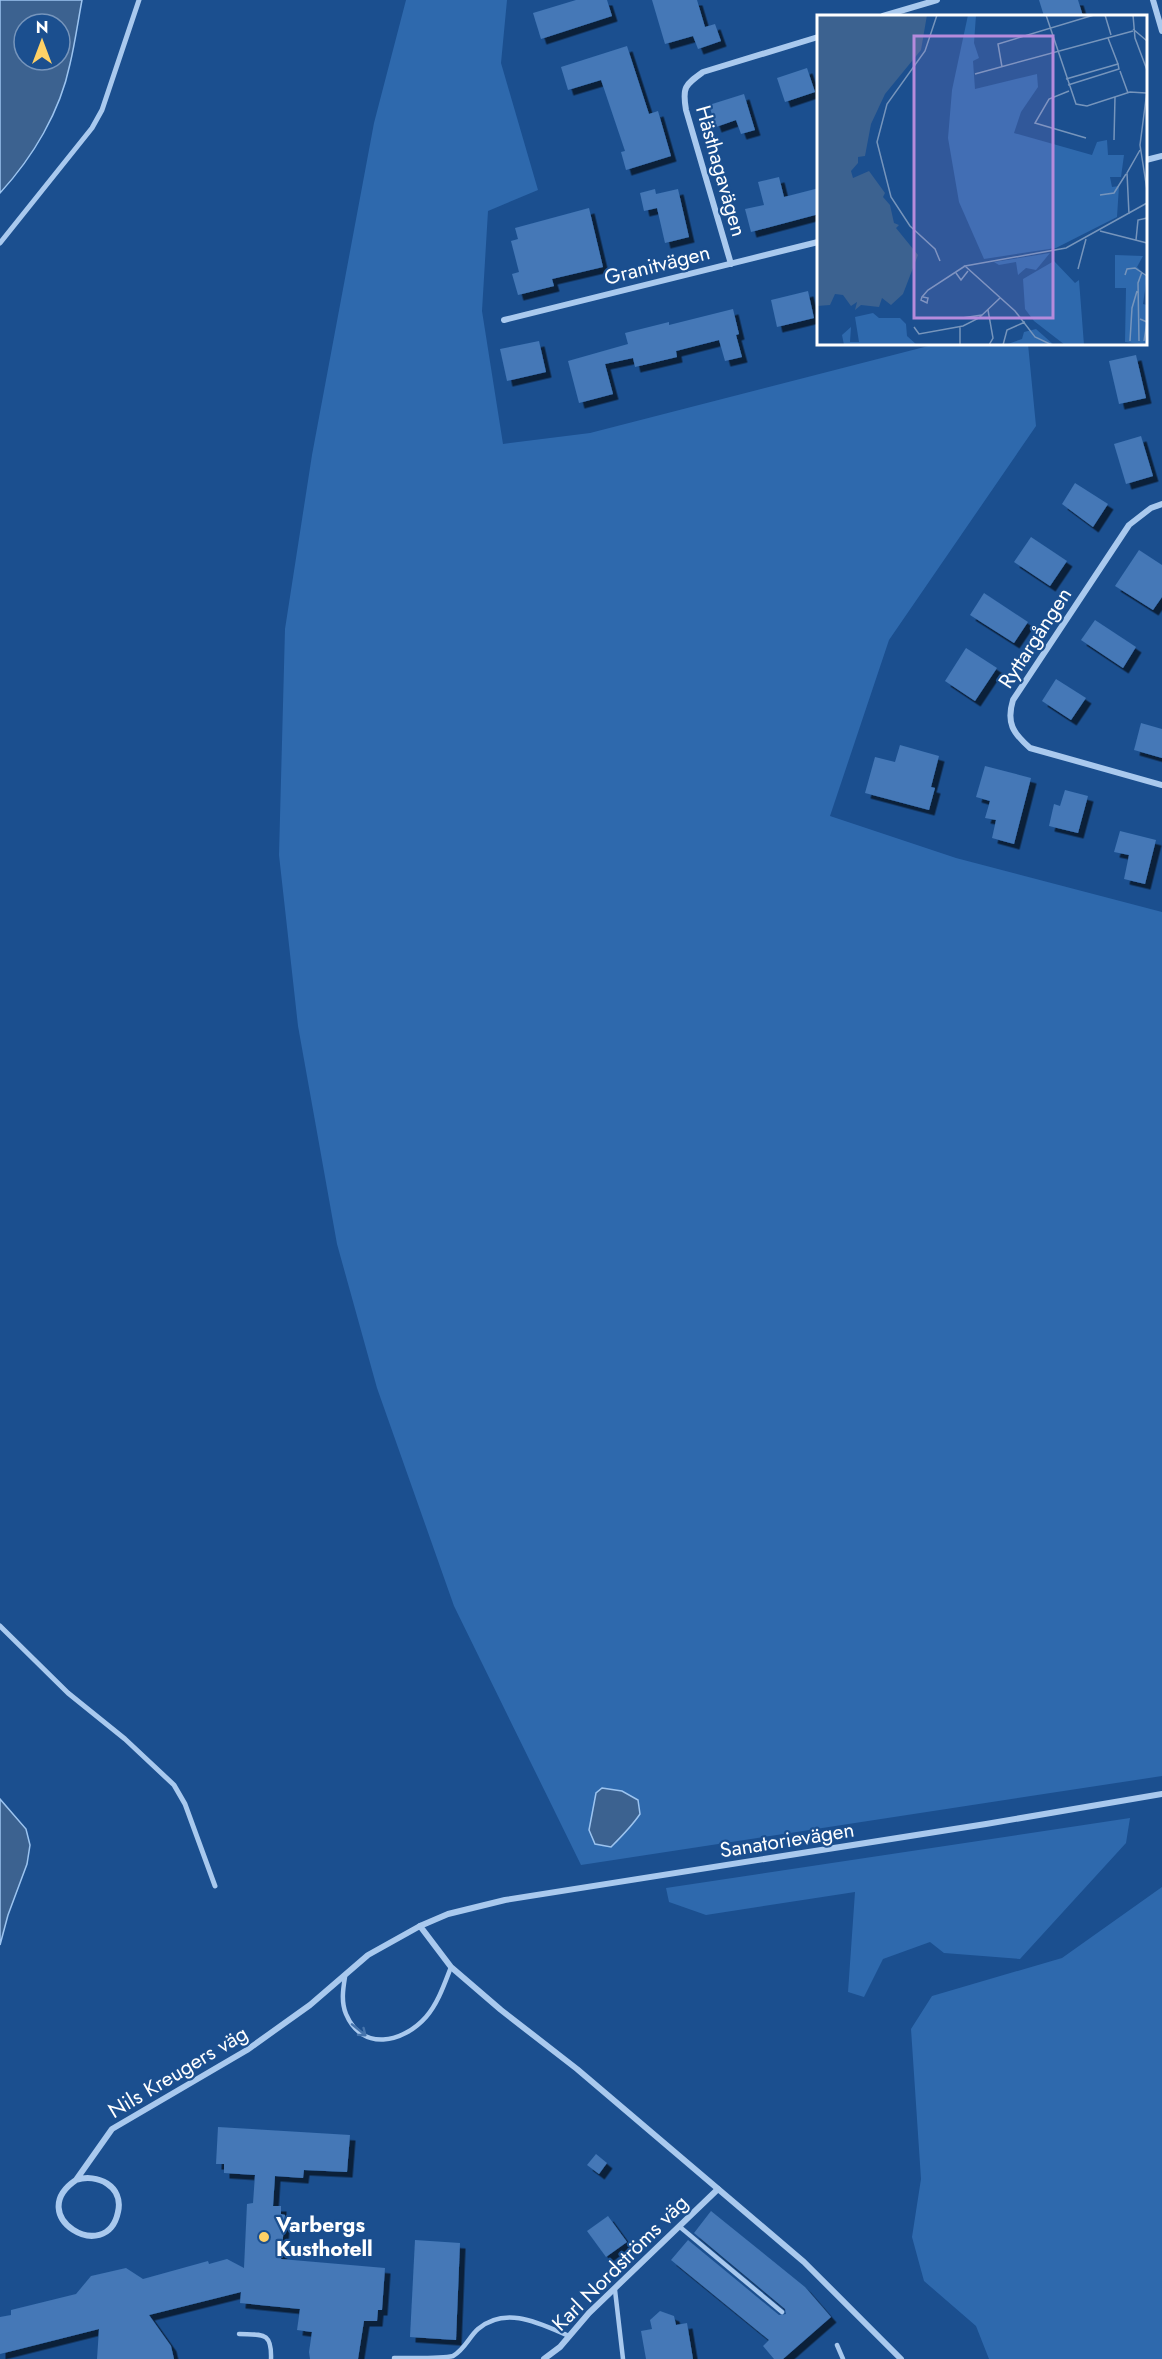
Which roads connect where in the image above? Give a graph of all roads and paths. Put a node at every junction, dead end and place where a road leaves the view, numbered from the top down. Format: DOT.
graph roads {
  1 [pos="139,0"];
  2 [pos="937,0"];
  3 [pos="1153,0"];
  4 [pos="886,15"];
  5 [pos="1162,31"];
  6 [pos="817,37"];
  7 [pos="1162,156"];
  8 [pos="1147,160"];
  9 [pos="817,242"];
  10 [pos="0,243"];
  11 [pos="731,264"];
  12 [pos="504,320"];
  13 [pos="1162,504"];
  14 [pos="1162,786"];
  15 [pos="0,1626"];
  16 [pos="1162,1794"];
  17 [pos="215,1886"];
  18 [pos="420,1926"];
  19 [pos="451,1967"];
  20 [pos="345,1977"];
  21 [pos="310,2005"];
  22 [pos="76,2180"];
  23 [pos="718,2189"];
  24 [pos="680,2227"];
  25 [pos="615,2290"];
  26 [pos="782,2312"];
  27 [pos="239,2334"];
  28 [pos="569,2336"];
  29 [pos="837,2345"];
  30 [pos="394,2358"];
  31 [pos="271,2359"];
  32 [pos="544,2359"];
  33 [pos="623,2359"];
  34 [pos="843,2359"];
  35 [pos="902,2359"];
  1 -- 10 [label="street"];
  2 -- 4 [label="street"];
  3 -- 5 [label="street"];
  6 -- 11 [label="street, Hästhagavägen"];
  7 -- 8 [label="street"];
  9 -- 11 [label="street, Granitvägen"];
  11 -- 12 [label="street, Granitvägen"];
  13 -- 14 [label="street, Ryttargången"];
  15 -- 17 [label="street"];
  16 -- 18 [label="street, Sanatorievägen"];
  18 -- 19 [label="street"];
  18 -- 20 [label="street, Sanatorievägen"];
  20 -- 19 [label="lane, one-way"];
  19 -- 23 [label="street"];
  20 -- 21 [label="street, Sanatorievägen"];
  21 -- 22 [label="street, Nils Kreugers väg"];
  22 -- 22 [label="street, Nils Kreugers väg"];
  23 -- 24 [label="street, Karl Nordströms väg"];
  23 -- 35 [label="street"];
  24 -- 25 [label="street, Karl Nordströms väg"];
  24 -- 26 [label="lane"];
  25 -- 28 [label="street, Karl Nordströms väg"];
  25 -- 33 [label="lane"];
  27 -- 31 [label="lane"];
  28 -- 30 [label="lane"];
  28 -- 32 [label="street, Karl Nordströms väg"];
  29 -- 34 [label="lane"];
}
